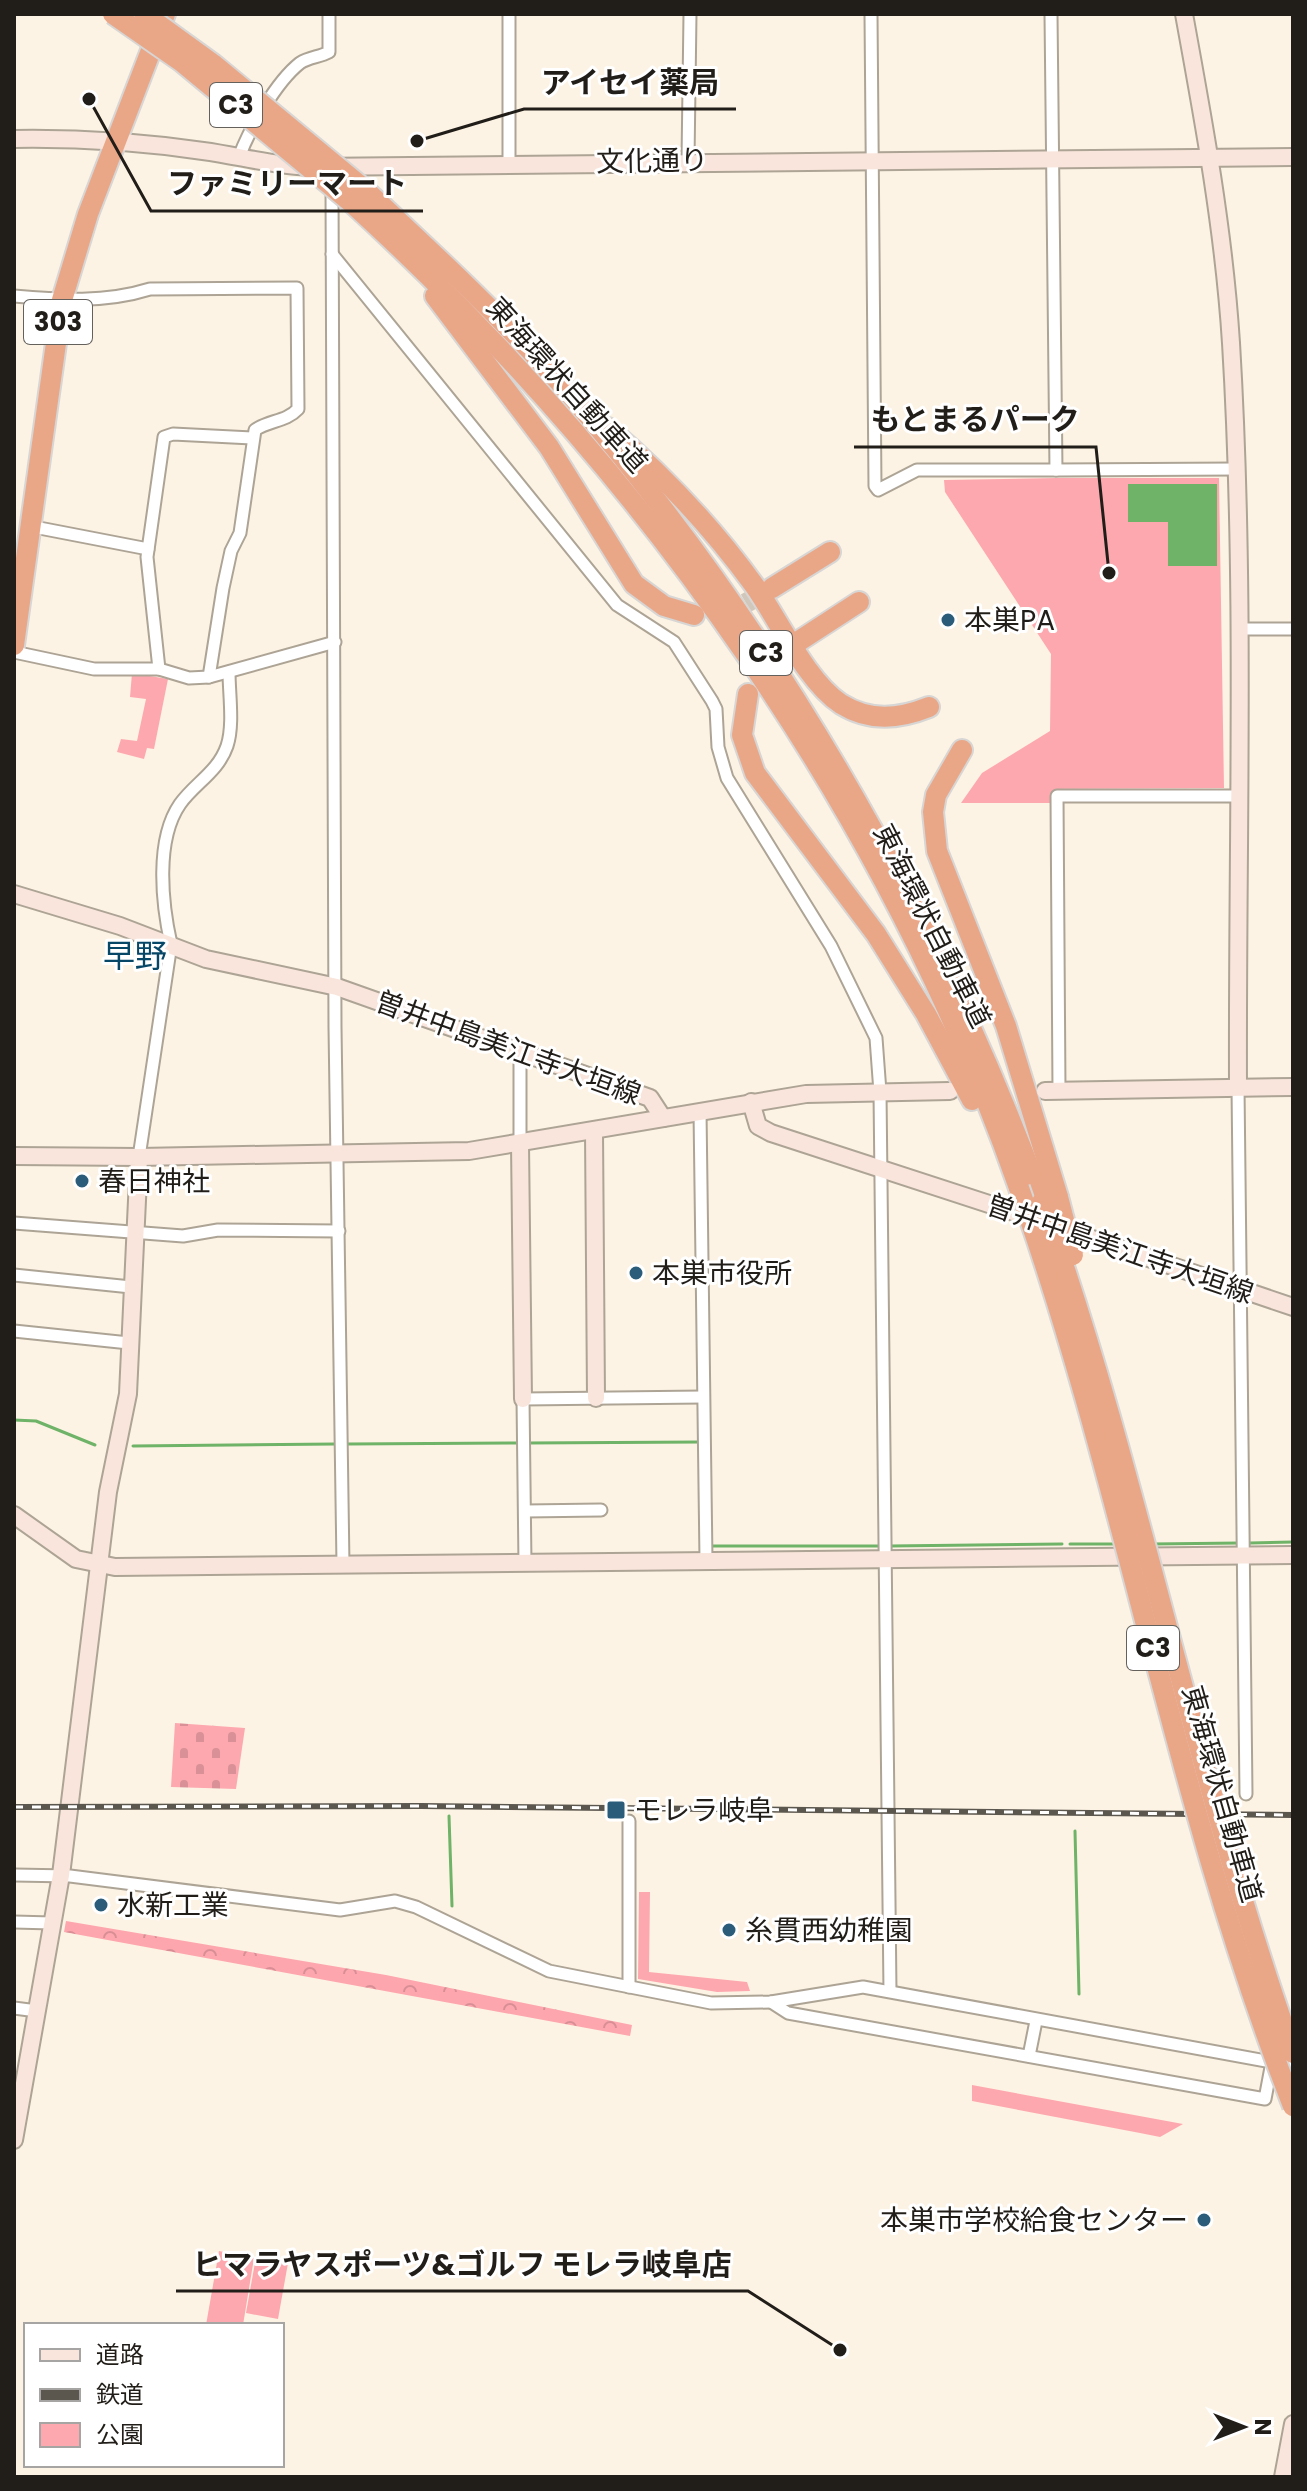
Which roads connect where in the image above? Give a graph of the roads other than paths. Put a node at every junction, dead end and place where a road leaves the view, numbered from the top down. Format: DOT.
graph roads {
  1 [pos="113,14"];
  2 [pos="144,14"];
  3 [pos="165,14"];
  4 [pos="329,14"];
  5 [pos="509,14"];
  6 [pos="690,14"];
  7 [pos="871,14"];
  8 [pos="1051,14"];
  9 [pos="1184,14"];
  10 [pos="14,139"];
  11 [pos="116,142"];
  12 [pos="239,157"];
  13 [pos="1210,157"];
  14 [pos="1293,157"];
  15 [pos="688,160"];
  16 [pos="1053,160"];
  17 [pos="872,161"];
  18 [pos="509,163"];
  19 [pos="332,166"];
  20 [pos="358,196"];
  21 [pos="381,229"];
  22 [pos="332,254"];
  23 [pos="14,296"];
  24 [pos="62,300"];
  25 [pos="569,394"];
  26 [pos="252,438"];
  27 [pos="1236,469"];
  28 [pos="1056,470"];
  29 [pos="29,526"];
  30 [pos="148,549"];
  31 [pos="830,552"];
  32 [pos="772,588"];
  33 [pos="859,602"];
  34 [pos="694,615"];
  35 [pos="1238,629"];
  36 [pos="1293,629"];
  37 [pos="15,635"];
  38 [pos="799,641"];
  39 [pos="335,642"];
  40 [pos="14,652"];
  41 [pos="159,669"];
  42 [pos="229,672"];
  43 [pos="209,677"];
  44 [pos="748,694"];
  45 [pos="929,707"];
  46 [pos="962,750"];
  47 [pos="1237,796"];
  48 [pos="14,894"];
  49 [pos="171,944"];
  50 [pos="337,987"];
  51 [pos="520,1051"];
  52 [pos="1238,1087"];
  53 [pos="1293,1087"];
  54 [pos="1052,1090"];
  55 [pos="950,1091"];
  56 [pos="880,1092"];
  57 [pos="751,1102"];
  58 [pos="700,1111"];
  59 [pos="663,1118"];
  60 [pos="594,1131"];
  61 [pos="520,1144"];
  62 [pos="338,1155"];
  63 [pos="14,1156"];
  64 [pos="139,1157"];
  65 [pos="880,1169"];
  66 [pos="1019,1188"];
  67 [pos="1050,1199"];
  68 [pos="14,1223"];
  69 [pos="339,1231"];
  70 [pos="135,1232"];
  71 [pos="14,1275"];
  72 [pos="131,1287"];
  73 [pos="1238,1290"];
  74 [pos="1293,1307"];
  75 [pos="14,1331"];
  76 [pos="129,1343"];
  77 [pos="703,1397"];
  78 [pos="596,1398"];
  79 [pos="523,1399"];
  80 [pos="601,1510"];
  81 [pos="525,1511"];
  82 [pos="14,1515"];
  83 [pos="1293,1555"];
  84 [pos="1245,1556"];
  85 [pos="706,1560"];
  86 [pos="884,1560"];
  87 [pos="525,1564"];
  88 [pos="99,1565"];
  89 [pos="343,1565"];
  90 [pos="1246,1794"];
  91 [pos="629,1821"];
  92 [pos="14,1875"];
  93 [pos="61,1875"];
  94 [pos="14,1922"];
  95 [pos="52,1923"];
  96 [pos="629,1987"];
  97 [pos="890,1991"];
  98 [pos="771,2002"];
  99 [pos="14,2008"];
  100 [pos="37,2011"];
  101 [pos="1036,2021"];
  102 [pos="1293,2053"];
  103 [pos="1029,2056"];
  104 [pos="1272,2062"];
  105 [pos="1293,2066"];
  106 [pos="20,2071"];
  107 [pos="1293,2106"];
  108 [pos="14,2137"];
  109 [pos="1293,2424"];
  110 [pos="1283,2477"];
  1 -- 20 [label="highway, 東海環状自動車道 / C3, bridge"];
  2 -- 20 [label="highway, 東海環状自動車道 / C3, bridge"];
  3 -- 11 [label="highway, 303"];
  4 -- 12 [label="street"];
  5 -- 18 [label="street"];
  6 -- 15 [label="street"];
  7 -- 17 [label="street"];
  8 -- 16 [label="street"];
  9 -- 13 [label="street"];
  10 -- 11 [label="street, 文化通り"];
  11 -- 12 [label="street, 文化通り"];
  11 -- 24 [label="highway, 303"];
  12 -- 19 [label="street, 文化通り"];
  13 -- 14 [label="street, 文化通り"];
  13 -- 16 [label="street, 文化通り"];
  13 -- 27 [label="street"];
  15 -- 17 [label="street, 文化通り"];
  15 -- 18 [label="street, 文化通り"];
  16 -- 17 [label="street, 文化通り"];
  16 -- 28 [label="street"];
  17 -- 28 [label="street"];
  18 -- 19 [label="street, 文化通り"];
  19 -- 22 [label="street"];
  20 -- 21 [label="highway, 東海環状自動車道 / C3"];
  20 -- 25 [label="highway, 東海環状自動車道 / C3"];
  21 -- 34 [label="highway"];
  21 -- 66 [label="highway, 東海環状自動車道 / C3"];
  22 -- 39 [label="street"];
  22 -- 56 [label="street"];
  23 -- 24 [label="street"];
  24 -- 26 [label="street"];
  24 -- 29 [label="highway, 303"];
  25 -- 45 [label="highway"];
  25 -- 67 [label="highway, 東海環状自動車道 / C3"];
  26 -- 30 [label="street"];
  26 -- 43 [label="street"];
  27 -- 28 [label="street"];
  27 -- 35 [label="street"];
  29 -- 30 [label="street"];
  29 -- 37 [label="highway, 303"];
  30 -- 41 [label="street"];
  31 -- 32 [label="highway"];
  33 -- 38 [label="highway"];
  35 -- 36 [label="street"];
  35 -- 47 [label="street"];
  39 -- 42 [label="street"];
  39 -- 50 [label="street"];
  40 -- 41 [label="street"];
  41 -- 43 [label="street"];
  42 -- 43 [label="street"];
  42 -- 49 [label="street"];
  44 -- 66 [label="highway"];
  46 -- 67 [label="highway"];
  47 -- 52 [label="street"];
  47 -- 54 [label="street"];
  48 -- 49 [label="street, 曽井中島美江寺大垣線"];
  49 -- 50 [label="street, 曽井中島美江寺大垣線"];
  49 -- 64 [label="street"];
  50 -- 51 [label="street, 曽井中島美江寺大垣線"];
  50 -- 62 [label="street"];
  51 -- 59 [label="street, 曽井中島美江寺大垣線"];
  51 -- 61 [label="street"];
  52 -- 53 [label="street"];
  52 -- 54 [label="street"];
  52 -- 73 [label="street"];
  55 -- 56 [label="street"];
  56 -- 57 [label="street"];
  56 -- 65 [label="street"];
  57 -- 58 [label="street, 曽井中島美江寺大垣線"];
  57 -- 65 [label="street, 曽井中島美江寺大垣線"];
  58 -- 59 [label="street, 曽井中島美江寺大垣線"];
  58 -- 77 [label="street"];
  59 -- 60 [label="street"];
  60 -- 61 [label="street"];
  60 -- 78 [label="street"];
  61 -- 62 [label="street"];
  61 -- 79 [label="street"];
  62 -- 64 [label="street"];
  62 -- 69 [label="street"];
  63 -- 64 [label="street"];
  64 -- 70 [label="street"];
  65 -- 73 [label="street, 曽井中島美江寺大垣線"];
  65 -- 86 [label="street"];
  66 -- 107 [label="highway, 東海環状自動車道 / C3, bridge"];
  67 -- 102 [label="highway, 東海環状自動車道 / C3, bridge"];
  68 -- 70 [label="street"];
  69 -- 70 [label="street"];
  69 -- 89 [label="street"];
  70 -- 72 [label="street"];
  71 -- 72 [label="street"];
  72 -- 76 [label="street"];
  73 -- 74 [label="street, 曽井中島美江寺大垣線"];
  73 -- 84 [label="street"];
  75 -- 76 [label="street"];
  76 -- 88 [label="street"];
  77 -- 78 [label="street"];
  77 -- 85 [label="street"];
  78 -- 79 [label="street"];
  79 -- 81 [label="street"];
  80 -- 81 [label="street"];
  81 -- 87 [label="street"];
  82 -- 88 [label="street"];
  83 -- 84 [label="street"];
  84 -- 86 [label="street"];
  84 -- 90 [label="street"];
  85 -- 86 [label="street"];
  85 -- 87 [label="street"];
  86 -- 97 [label="street"];
  87 -- 89 [label="street"];
  88 -- 89 [label="street"];
  88 -- 93 [label="street"];
  91 -- 96 [label="street"];
  92 -- 93 [label="street"];
  93 -- 95 [label="street"];
  93 -- 96 [label="street"];
  94 -- 95 [label="street"];
  95 -- 100 [label="street"];
  96 -- 98 [label="street"];
  97 -- 98 [label="street"];
  97 -- 101 [label="street"];
  98 -- 103 [label="street"];
  99 -- 100 [label="street"];
  100 -- 106 [label="street"];
  101 -- 103 [label="street"];
  101 -- 104 [label="street"];
  103 -- 104 [label="street"];
  104 -- 105 [label="street"];
  106 -- 108 [label="street"];
  109 -- 110 [label="street"];
}
